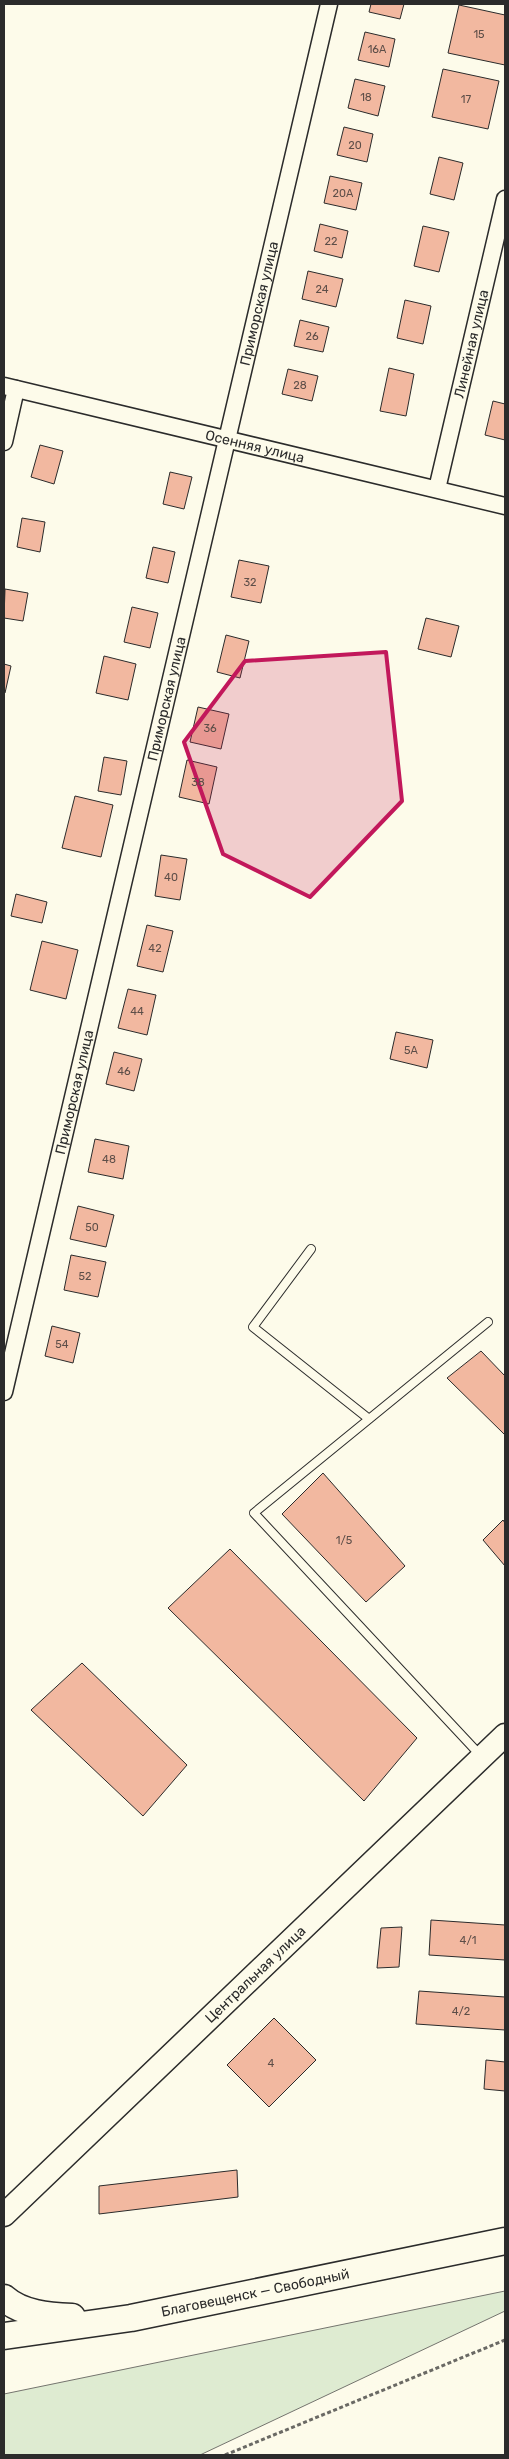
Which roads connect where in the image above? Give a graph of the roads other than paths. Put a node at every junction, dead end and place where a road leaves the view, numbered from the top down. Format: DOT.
graph roads {
  1 [pos="329,4"];
  2 [pos="505,199"];
  3 [pos="10,388"];
  4 [pos="226,438"];
  5 [pos="4,442"];
  6 [pos="437,489"];
  7 [pos="505,506"];
  8 [pos="311,1249"];
  9 [pos="488,1322"];
  10 [pos="4,1392"];
  11 [pos="368,1419"];
  12 [pos="505,1735"];
  13 [pos="482,1757"];
  14 [pos="4,2215"];
  15 [pos="505,2241"];
  16 [pos="4,2298"];
  17 [pos="131,2318"];
  18 [pos="4,2336"];
  1 -- 4 [label="street, Приморская улица"];
  2 -- 6 [label="street, Линейная улица"];
  3 -- 4 [label="street, Осенняя улица"];
  3 -- 5 [label="street"];
  4 -- 6 [label="street, Осенняя улица"];
  4 -- 10 [label="street, Приморская улица"];
  6 -- 7 [label="street, Осенняя улица"];
  8 -- 11 [label="lane"];
  9 -- 11 [label="lane"];
  11 -- 13 [label="lane"];
  12 -- 13 [label="street, Центральная улица"];
  13 -- 14 [label="street, Центральная улица"];
  15 -- 17 [label="main road, Благовещенск — Свободный"];
  16 -- 17 [label="main road"];
  17 -- 18 [label="main road, Благовещенск — Свободный"];
}
